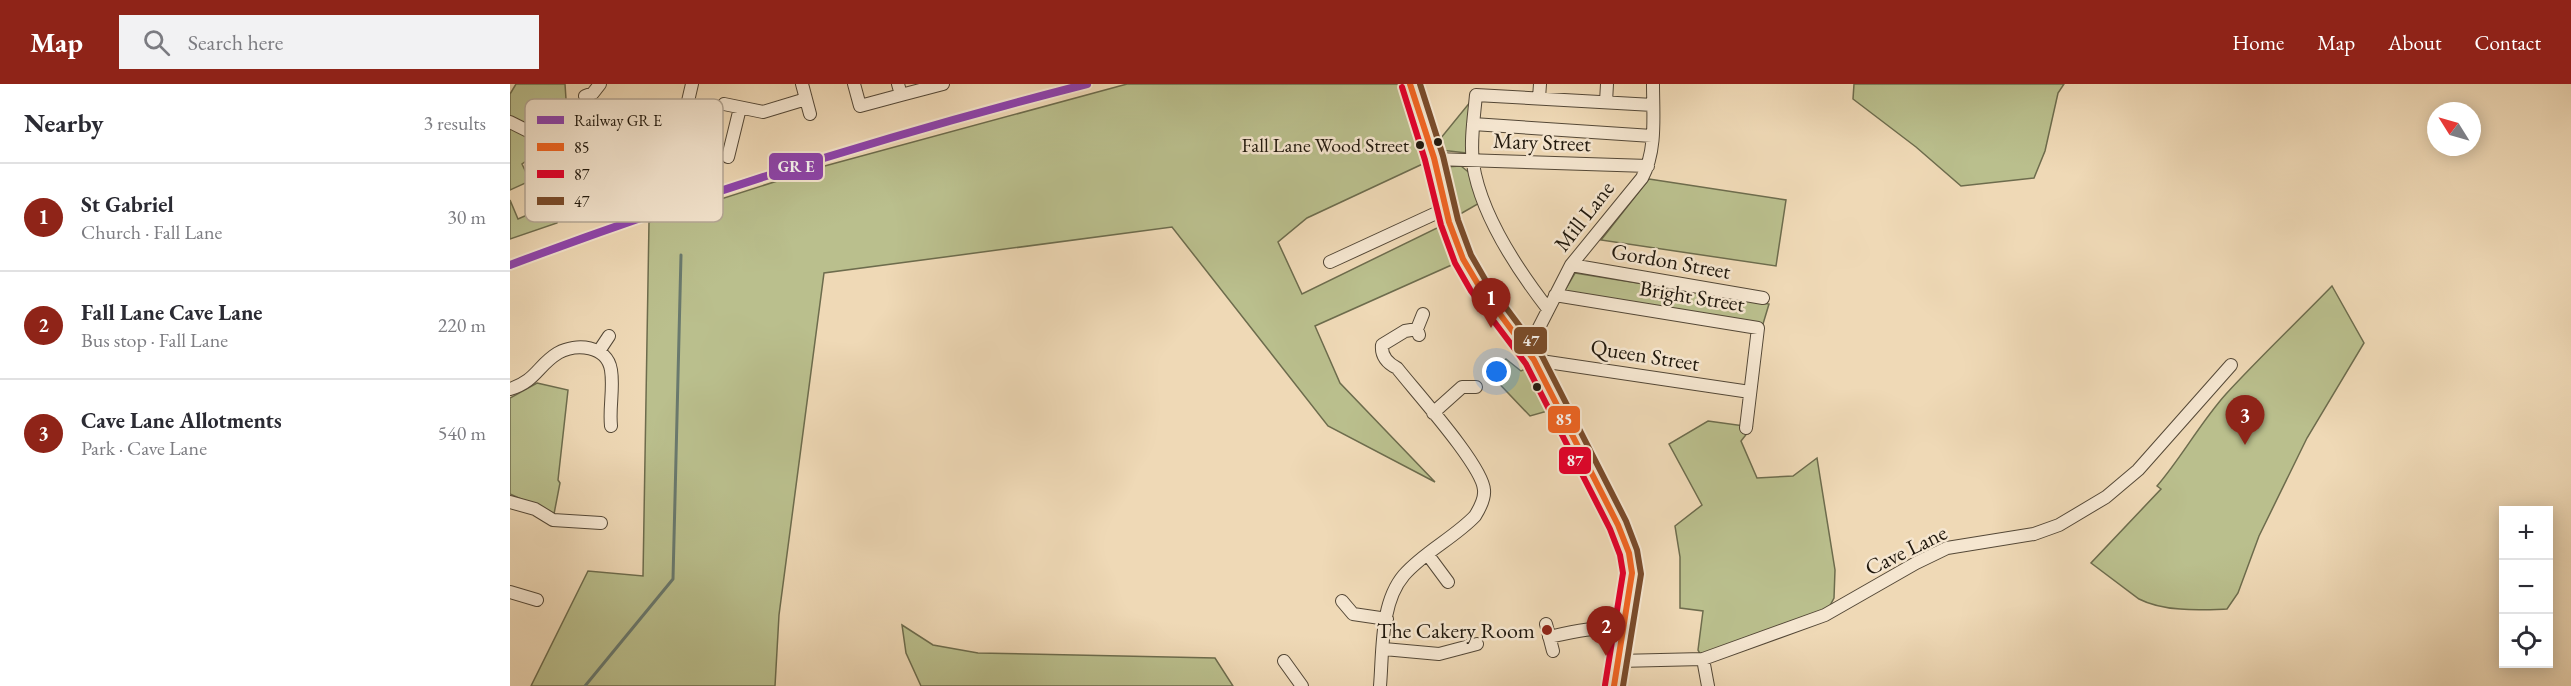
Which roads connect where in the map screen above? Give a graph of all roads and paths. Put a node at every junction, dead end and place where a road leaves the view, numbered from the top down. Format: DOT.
graph roads {
  1 [pos="600,84"];
  2 [pos="692,84"];
  3 [pos="802,84"];
  4 [pos="854,84"];
  5 [pos="944,84"];
  6 [pos="1410,84"];
  7 [pos="1540,84"];
  8 [pos="1608,84"];
  9 [pos="1653,84"];
  10 [pos="900,90"];
  11 [pos="1507,90"];
  12 [pos="585,96"];
  13 [pos="1539,98"];
  14 [pos="690,99"];
  15 [pos="806,99"];
  16 [pos="1606,102"];
  17 [pos="724,104"];
  18 [pos="1653,105"];
  19 [pos="740,108"];
  20 [pos="810,114"];
  21 [pos="510,122"];
  22 [pos="1473,124"];
  23 [pos="525,130"];
  24 [pos="1652,136"];
  25 [pos="728,158"];
  26 [pos="1434,159"];
  27 [pos="1473,160"];
  28 [pos="1648,166"];
  29 [pos="1445,208"];
  30 [pos="1330,262"];
  31 [pos="1571,265"];
  32 [pos="1555,295"];
  33 [pos="1763,298"];
  34 [pos="1548,309"];
  35 [pos="1423,314"];
  36 [pos="609,336"];
  37 [pos="599,351"];
  38 [pos="1531,354"];
  39 [pos="2231,365"];
  40 [pos="1456,374"];
  41 [pos="1462,387"];
  42 [pos="1476,387"];
  43 [pos="510,389"];
  44 [pos="1750,392"];
  45 [pos="1433,413"];
  46 [pos="611,426"];
  47 [pos="1746,428"];
  48 [pos="510,502"];
  49 [pos="601,523"];
  50 [pos="1428,555"];
  51 [pos="1448,582"];
  52 [pos="510,592"];
  53 [pos="537,600"];
  54 [pos="1342,602"];
  55 [pos="1386,619"];
  56 [pos="1546,624"];
  57 [pos="1623,630"];
  58 [pos="1549,637"];
  59 [pos="1477,644"];
  60 [pos="1384,649"];
  61 [pos="1552,651"];
  62 [pos="1703,659"];
  63 [pos="1284,661"];
  64 [pos="1618,661"];
  65 [pos="1302,686"];
  66 [pos="1380,686"];
  67 [pos="1614,686"];
  68 [pos="1708,686"];
  1 -- 12 [label="street"];
  2 -- 14 [label="street"];
  3 -- 15 [label="street"];
  4 -- 10 [label="street"];
  5 -- 10 [label="street"];
  6 -- 26 [label="street"];
  7 -- 13 [label="street"];
  8 -- 16 [label="street"];
  9 -- 18 [label="street, Mill Lane"];
  11 -- 13 [label="street"];
  11 -- 22 [label="street"];
  13 -- 16 [label="street"];
  15 -- 19 [label="street"];
  15 -- 20 [label="street"];
  16 -- 18 [label="street"];
  17 -- 19 [label="street"];
  18 -- 24 [label="street, Mill Lane"];
  19 -- 25 [label="street"];
  21 -- 23 [label="street"];
  22 -- 24 [label="street"];
  22 -- 27 [label="street"];
  24 -- 28 [label="street, Mill Lane"];
  26 -- 27 [label="street, Mary Street"];
  26 -- 29 [label="street"];
  27 -- 28 [label="street, Mary Street"];
  27 -- 34 [label="street"];
  28 -- 31 [label="street, Mill Lane"];
  29 -- 30 [label="street"];
  29 -- 38 [label="street"];
  31 -- 32 [label="street, Mill Lane"];
  31 -- 33 [label="street, Gordon Street"];
  32 -- 34 [label="street, Mill Lane"];
  32 -- 44 [label="street, Bright Street"];
  34 -- 38 [label="street, Mill Lane"];
  35 -- 45 [label="street"];
  36 -- 37 [label="street"];
  37 -- 43 [label="street"];
  37 -- 46 [label="street"];
  38 -- 44 [label="street, Queen Street"];
  38 -- 57 [label="street"];
  39 -- 62 [label="street, Cave Lane"];
  40 -- 41 [label="street"];
  41 -- 42 [label="street"];
  41 -- 45 [label="street"];
  44 -- 47 [label="street, Bright Street"];
  45 -- 50 [label="street"];
  48 -- 49 [label="street"];
  50 -- 51 [label="street"];
  50 -- 55 [label="street"];
  52 -- 53 [label="street"];
  54 -- 55 [label="street"];
  55 -- 60 [label="street"];
  56 -- 58 [label="street"];
  57 -- 58 [label="street"];
  57 -- 64 [label="street"];
  58 -- 61 [label="street"];
  59 -- 60 [label="street"];
  60 -- 66 [label="street"];
  62 -- 64 [label="street, Cave Lane"];
  62 -- 68 [label="street"];
  63 -- 65 [label="street"];
  64 -- 67 [label="street"];
}
